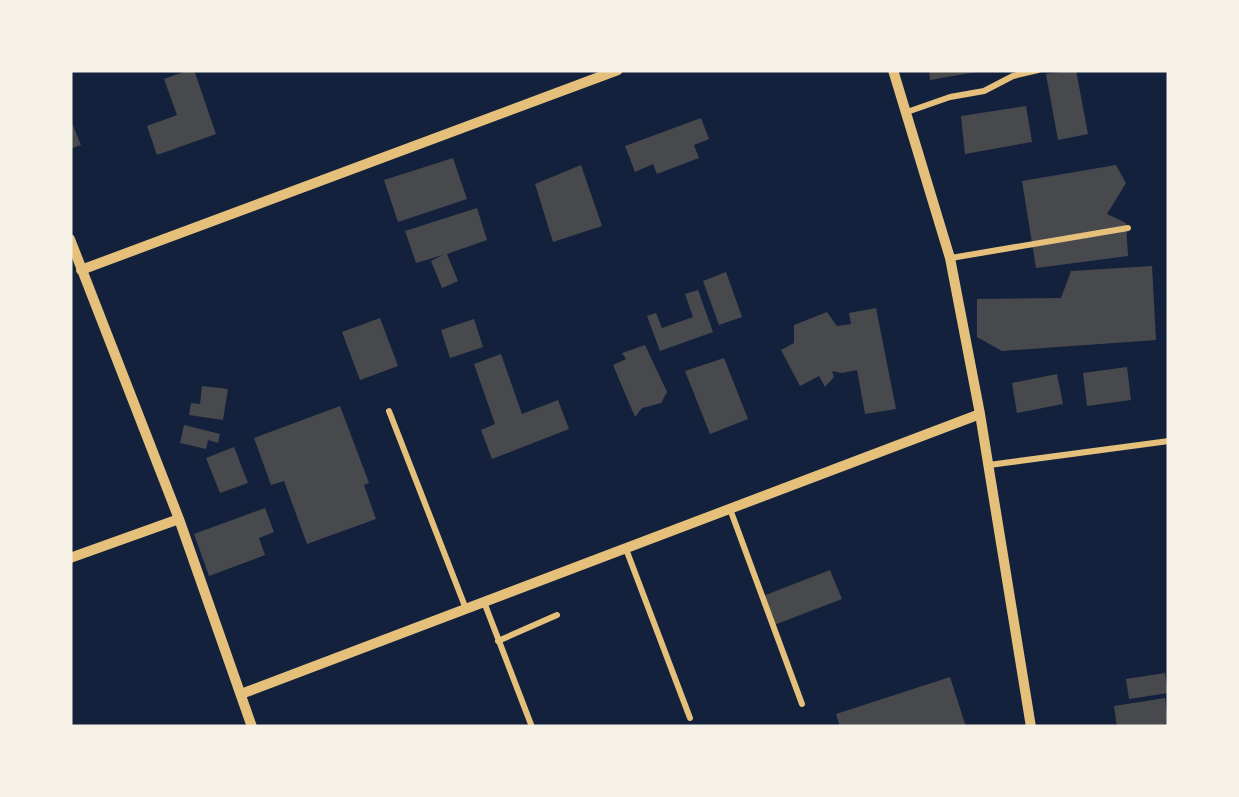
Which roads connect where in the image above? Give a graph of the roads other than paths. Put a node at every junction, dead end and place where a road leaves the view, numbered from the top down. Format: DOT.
graph roads {
  1 [pos="618,70"];
  2 [pos="893,70"];
  3 [pos="1038,70"];
  4 [pos="906,113"];
  5 [pos="1128,228"];
  6 [pos="70,239"];
  7 [pos="950,258"];
  8 [pos="81,270"];
  9 [pos="389,411"];
  10 [pos="980,414"];
  11 [pos="1169,440"];
  12 [pos="988,465"];
  13 [pos="730,509"];
  14 [pos="179,519"];
  15 [pos="626,548"];
  16 [pos="70,558"];
  17 [pos="484,602"];
  18 [pos="466,609"];
  19 [pos="558,615"];
  20 [pos="498,641"];
  21 [pos="240,694"];
  22 [pos="802,704"];
  23 [pos="690,718"];
  24 [pos="252,727"];
  25 [pos="532,727"];
  26 [pos="1031,727"];
  1 -- 8 [label="street"];
  2 -- 4 [label="street"];
  3 -- 4 [label="lane"];
  4 -- 7 [label="street"];
  5 -- 7 [label="lane"];
  6 -- 8 [label="street"];
  7 -- 10 [label="street"];
  8 -- 14 [label="street"];
  9 -- 18 [label="lane"];
  10 -- 12 [label="street"];
  10 -- 13 [label="street"];
  11 -- 12 [label="lane"];
  12 -- 26 [label="street"];
  13 -- 15 [label="street"];
  13 -- 22 [label="lane"];
  14 -- 16 [label="street"];
  14 -- 21 [label="street"];
  15 -- 17 [label="street"];
  15 -- 23 [label="lane"];
  17 -- 18 [label="street"];
  17 -- 20 [label="lane"];
  18 -- 21 [label="street"];
  19 -- 20 [label="lane"];
  20 -- 25 [label="lane"];
  21 -- 24 [label="street"];
}
